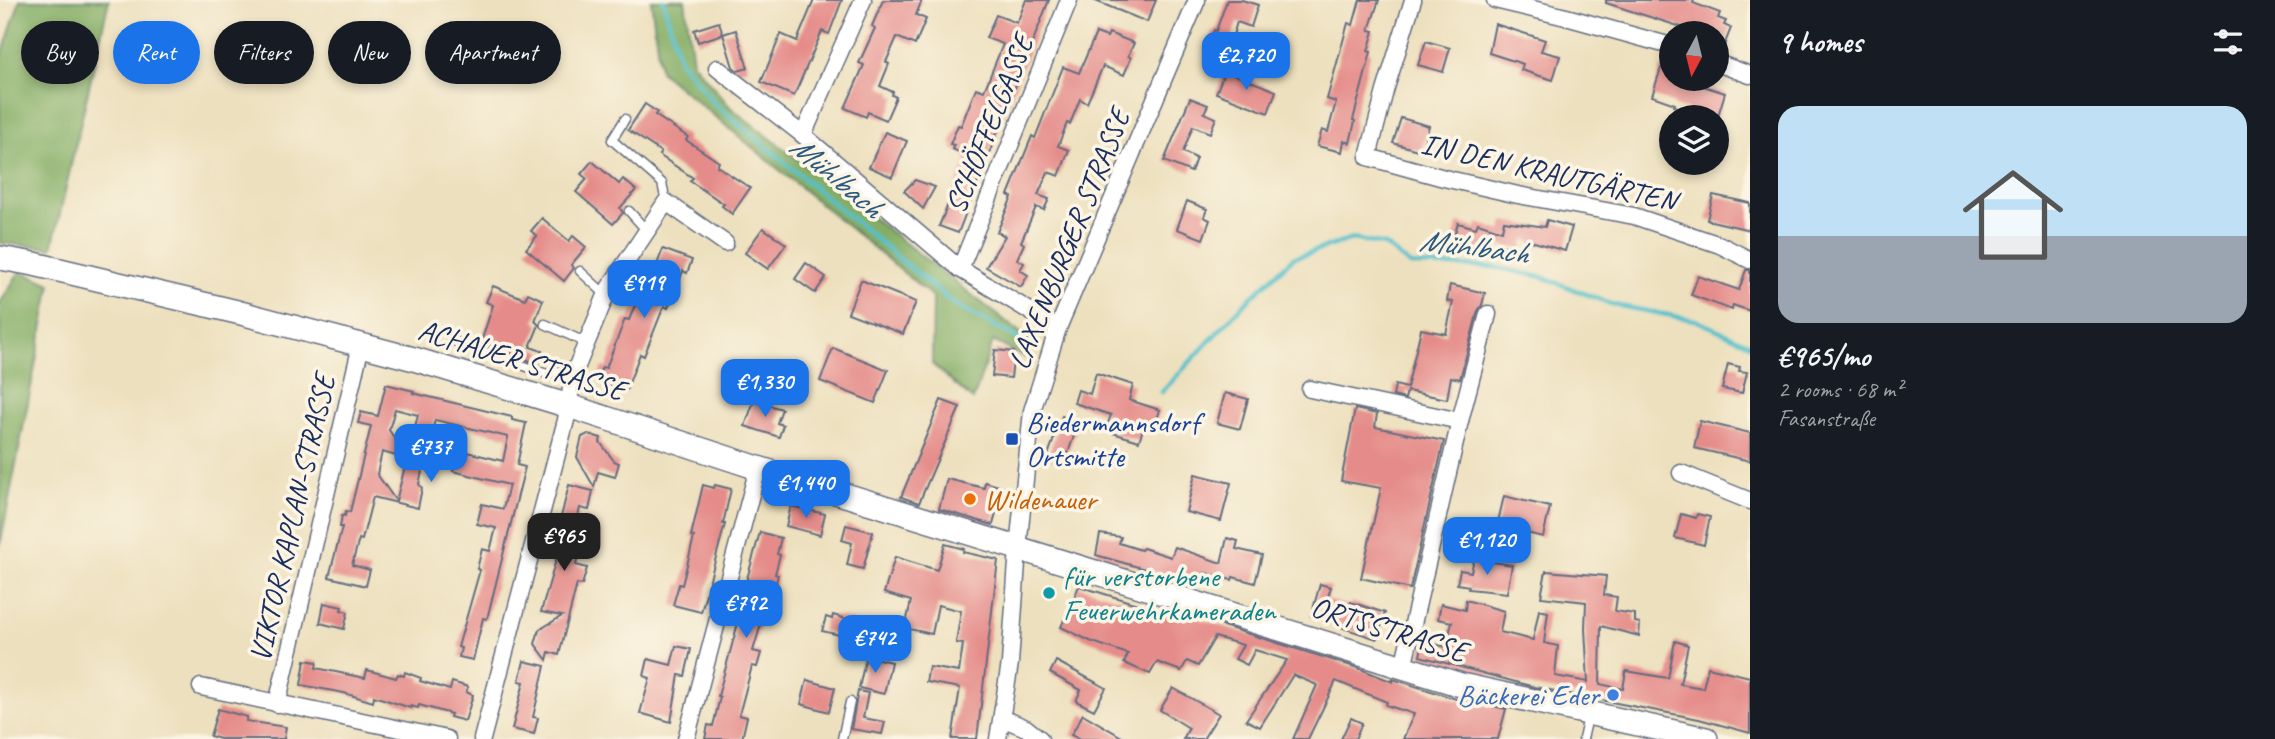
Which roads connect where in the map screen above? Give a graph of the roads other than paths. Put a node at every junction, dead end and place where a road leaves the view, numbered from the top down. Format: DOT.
graph roads {
  1 [pos="863,0"];
  2 [pos="1069,0"];
  3 [pos="1196,0"];
  4 [pos="1413,0"];
  5 [pos="1495,0"];
  6 [pos="1571,0"];
  7 [pos="1566,17"];
  8 [pos="1659,43"];
  9 [pos="1729,67"];
  10 [pos="717,68"];
  11 [pos="1750,75"];
  12 [pos="625,119"];
  13 [pos="803,135"];
  14 [pos="666,202"];
  15 [pos="629,211"];
  16 [pos="647,231"];
  17 [pos="724,243"];
  18 [pos="0,258"];
  19 [pos="1750,260"];
  20 [pos="960,269"];
  21 [pos="580,271"];
  22 [pos="606,295"];
  23 [pos="1488,314"];
  24 [pos="545,324"];
  25 [pos="1058,328"];
  26 [pos="451,340"];
  27 [pos="587,343"];
  28 [pos="361,345"];
  29 [pos="573,376"];
  30 [pos="1310,389"];
  31 [pos="569,406"];
  32 [pos="1460,421"];
  33 [pos="758,468"];
  34 [pos="1681,473"];
  35 [pos="1750,501"];
  36 [pos="1018,548"];
  37 [pos="1403,667"];
  38 [pos="201,687"];
  39 [pos="850,702"];
  40 [pos="277,704"];
  41 [pos="1589,714"];
  42 [pos="1002,718"];
  43 [pos="447,739"];
  44 [pos="482,739"];
  45 [pos="686,739"];
  46 [pos="842,739"];
  47 [pos="998,739"];
  48 [pos="1040,739"];
  49 [pos="1583,739"];
  50 [pos="1706,739"];
  1 -- 13 [label="street"];
  2 -- 20 [label="street, SCHÖFFELGASSE"];
  3 -- 25 [label="street, LAXENBURGER STRASSE"];
  4 -- 19 [label="street, IN DEN KRAUTGÄRTEN"];
  5 -- 7 [label="street"];
  6 -- 7 [label="street"];
  7 -- 8 [label="street"];
  9 -- 11 [label="street"];
  10 -- 13 [label="street"];
  12 -- 14 [label="lane"];
  13 -- 20 [label="street"];
  14 -- 16 [label="street"];
  14 -- 17 [label="street"];
  15 -- 16 [label="lane"];
  16 -- 22 [label="street"];
  18 -- 28 [label="street, ACHAUER STRASSE"];
  20 -- 25 [label="street"];
  21 -- 22 [label="lane"];
  22 -- 27 [label="street"];
  23 -- 32 [label="street"];
  24 -- 27 [label="lane"];
  25 -- 36 [label="street, LAXENBURGER STRASSE"];
  26 -- 29 [label="lane"];
  27 -- 29 [label="street"];
  28 -- 31 [label="street, ACHAUER STRASSE"];
  28 -- 40 [label="street, VIKTOR KAPLAN-STRASSE"];
  29 -- 31 [label="street"];
  30 -- 32 [label="street"];
  31 -- 33 [label="street, ACHAUER STRASSE"];
  31 -- 44 [label="street"];
  32 -- 37 [label="street"];
  33 -- 36 [label="street, ACHAUER STRASSE"];
  33 -- 45 [label="street"];
  34 -- 35 [label="street"];
  36 -- 37 [label="street, ORTSSTRASSE"];
  36 -- 42 [label="street, LAXENBURGER STRASSE"];
  37 -- 41 [label="street, ORTSSTRASSE"];
  38 -- 40 [label="street"];
  39 -- 46 [label="lane"];
  40 -- 43 [label="street"];
  41 -- 49 [label="lane"];
  41 -- 50 [label="street, ORTSSTRASSE"];
  42 -- 47 [label="street, LAXENBURGER STRASSE"];
  42 -- 48 [label="street"];
}
